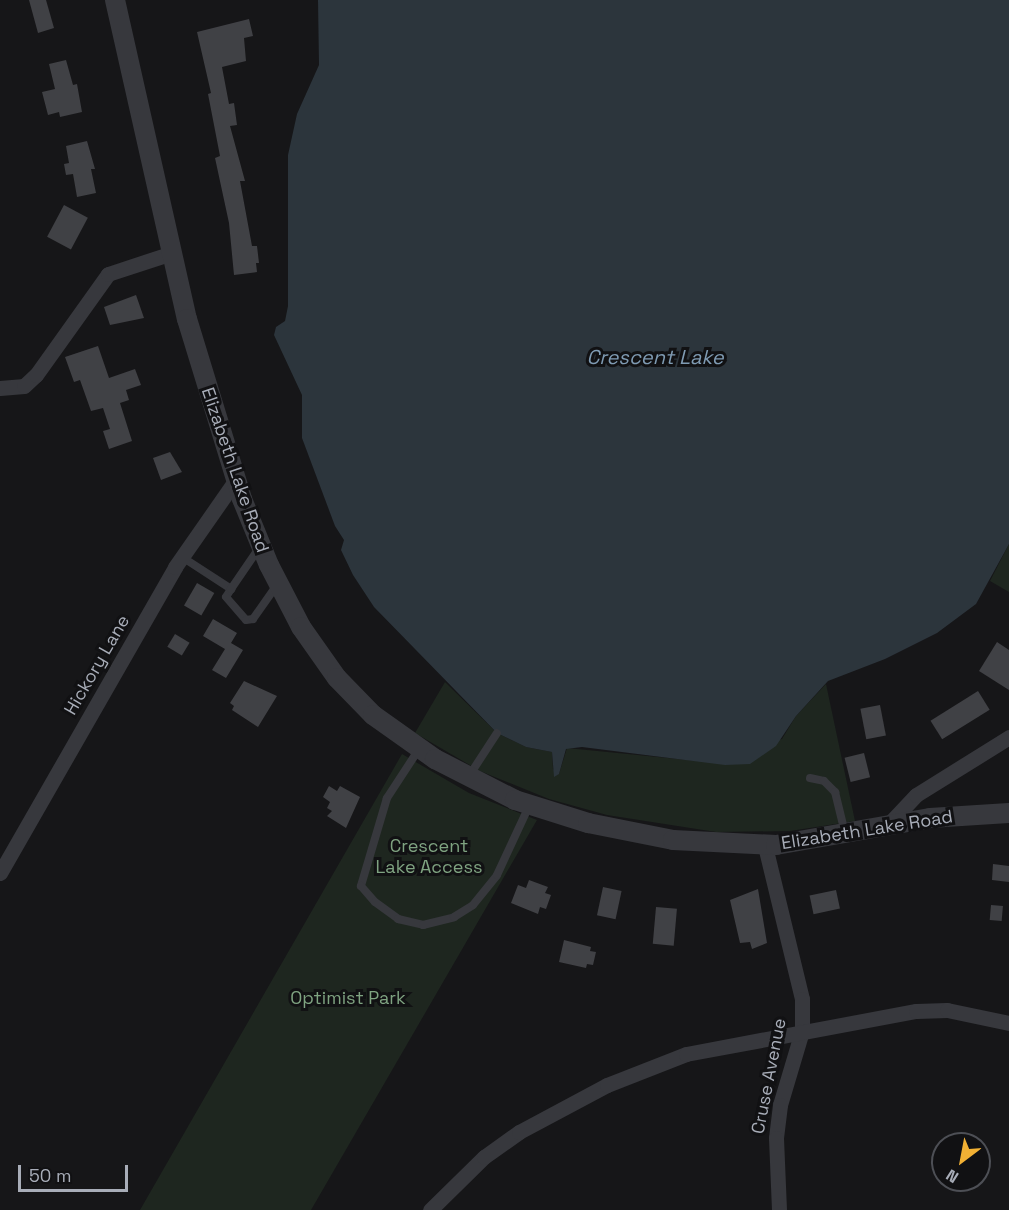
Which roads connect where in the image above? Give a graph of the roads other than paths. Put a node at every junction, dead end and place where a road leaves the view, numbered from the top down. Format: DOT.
graph roads {
  1 [pos="115,0"];
  2 [pos="172,253"];
  3 [pos="0,388"];
  4 [pos="235,481"];
  5 [pos="261,547"];
  6 [pos="182,557"];
  7 [pos="278,584"];
  8 [pos="231,589"];
  9 [pos="498,733"];
  10 [pos="1009,738"];
  11 [pos="419,749"];
  12 [pos="468,778"];
  13 [pos="810,778"];
  14 [pos="529,805"];
  15 [pos="1009,813"];
  16 [pos="886,827"];
  17 [pos="845,835"];
  18 [pos="765,846"];
  19 [pos="0,873"];
  20 [pos="1009,1023"];
  21 [pos="802,1031"];
  22 [pos="429,1210"];
  23 [pos="779,1210"];
  1 -- 2 [label="street, Elizabeth Lake Road"];
  2 -- 3 [label="street"];
  2 -- 4 [label="street, Elizabeth Lake Road"];
  4 -- 5 [label="street, Elizabeth Lake Road"];
  4 -- 6 [label="street, Hickory Lane"];
  5 -- 7 [label="street, Elizabeth Lake Road"];
  5 -- 8 [label="lane"];
  6 -- 8 [label="lane"];
  6 -- 19 [label="street, Hickory Lane"];
  7 -- 8 [label="lane"];
  7 -- 11 [label="street, Elizabeth Lake Road"];
  9 -- 12 [label="lane"];
  10 -- 16 [label="street"];
  11 -- 12 [label="street, Elizabeth Lake Road"];
  11 -- 14 [label="lane"];
  12 -- 14 [label="street, Elizabeth Lake Road"];
  13 -- 17 [label="lane"];
  14 -- 18 [label="street, Elizabeth Lake Road"];
  15 -- 16 [label="street, Elizabeth Lake Road"];
  16 -- 17 [label="street, Elizabeth Lake Road"];
  17 -- 18 [label="street, Elizabeth Lake Road"];
  18 -- 21 [label="street, Cruse Avenue"];
  20 -- 21 [label="street"];
  21 -- 22 [label="street"];
  21 -- 23 [label="street, Cruse Avenue"];
}
